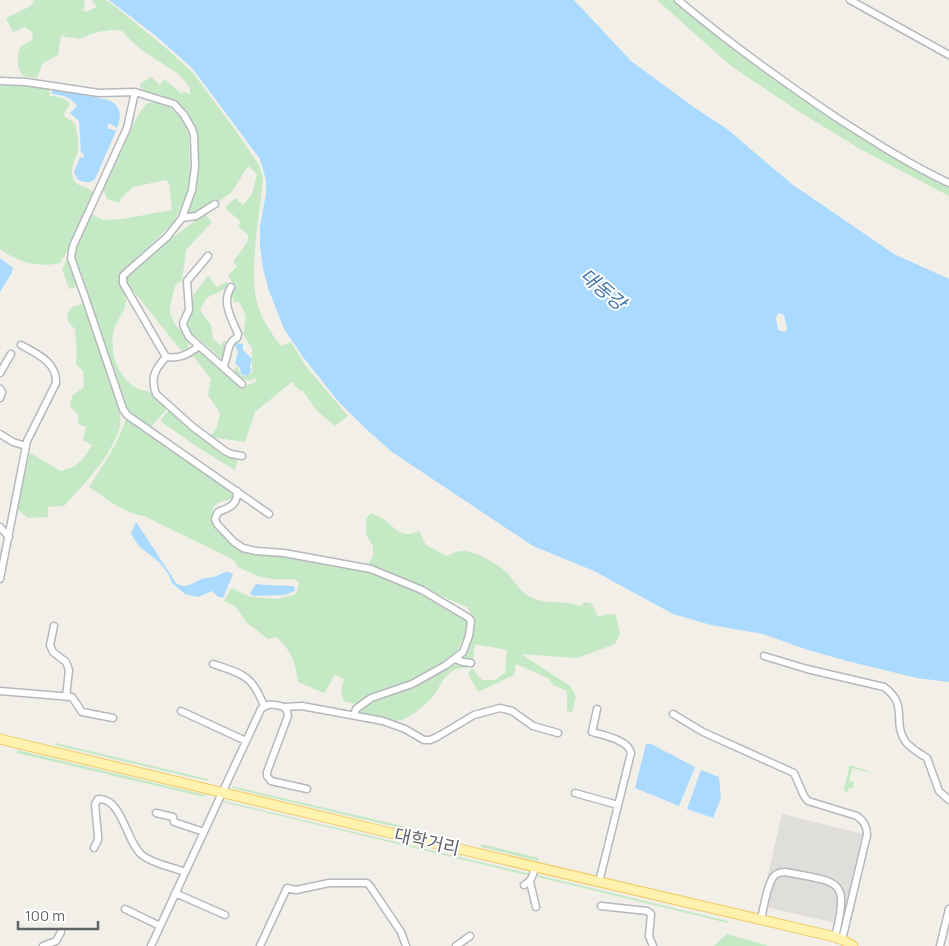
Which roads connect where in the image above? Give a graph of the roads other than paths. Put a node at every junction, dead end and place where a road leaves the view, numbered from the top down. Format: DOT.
graph roads {
  1 [pos="678,0"];
  2 [pos="850,0"];
  3 [pos="949,55"];
  4 [pos="0,81"];
  5 [pos="135,92"];
  6 [pos="949,183"];
  7 [pos="215,204"];
  8 [pos="182,218"];
  9 [pos="208,256"];
  10 [pos="231,287"];
  11 [pos="21,345"];
  12 [pos="198,346"];
  13 [pos="11,354"];
  14 [pos="166,357"];
  15 [pos="223,367"];
  16 [pos="0,373"];
  17 [pos="242,384"];
  18 [pos="0,389"];
  19 [pos="0,398"];
  20 [pos="0,434"];
  21 [pos="26,446"];
  22 [pos="242,456"];
  23 [pos="237,492"];
  24 [pos="269,514"];
  25 [pos="0,527"];
  26 [pos="9,537"];
  27 [pos="0,579"];
  28 [pos="54,626"];
  29 [pos="764,656"];
  30 [pos="454,659"];
  31 [pos="471,663"];
  32 [pos="213,664"];
  33 [pos="0,691"];
  34 [pos="66,697"];
  35 [pos="264,706"];
  36 [pos="284,707"];
  37 [pos="597,709"];
  38 [pos="181,712"];
  39 [pos="673,714"];
  40 [pos="354,715"];
  41 [pos="113,718"];
  42 [pos="558,733"];
  43 [pos="0,738"];
  44 [pos="246,741"];
  45 [pos="307,789"];
  46 [pos="222,792"];
  47 [pos="575,793"];
  48 [pos="949,800"];
  49 [pos="618,805"];
  50 [pos="156,813"];
  51 [pos="204,832"];
  52 [pos="94,848"];
  53 [pos="535,867"];
  54 [pos="185,872"];
  55 [pos="599,882"];
  56 [pos="175,893"];
  57 [pos="601,906"];
  58 [pos="536,908"];
  59 [pos="125,909"];
  60 [pos="949,909"];
  61 [pos="225,915"];
  62 [pos="761,920"];
  63 [pos="160,926"];
  64 [pos="61,932"];
  65 [pos="470,936"];
  66 [pos="838,938"];
  67 [pos="43,946"];
  68 [pos="151,946"];
  69 [pos="260,946"];
  70 [pos="406,946"];
  71 [pos="456,946"];
  72 [pos="653,946"];
  73 [pos="853,946"];
  74 [pos="940,946"];
  1 -- 6 [label="street"];
  2 -- 3 [label="street"];
  4 -- 5 [label="street"];
  5 -- 8 [label="street"];
  5 -- 23 [label="street"];
  7 -- 8 [label="street"];
  8 -- 14 [label="street"];
  9 -- 12 [label="street"];
  10 -- 15 [label="street"];
  11 -- 21 [label="street"];
  12 -- 14 [label="street"];
  12 -- 15 [label="street"];
  13 -- 16 [label="street"];
  14 -- 22 [label="street"];
  15 -- 17 [label="street"];
  18 -- 19 [label="street"];
  20 -- 21 [label="street"];
  21 -- 26 [label="street"];
  23 -- 24 [label="street"];
  23 -- 30 [label="street"];
  25 -- 26 [label="street"];
  26 -- 27 [label="street"];
  28 -- 34 [label="street"];
  29 -- 48 [label="street"];
  30 -- 31 [label="street"];
  30 -- 40 [label="street"];
  32 -- 35 [label="street"];
  33 -- 34 [label="street"];
  34 -- 41 [label="street"];
  35 -- 36 [label="street"];
  35 -- 44 [label="street"];
  36 -- 40 [label="street"];
  36 -- 45 [label="street"];
  37 -- 49 [label="street"];
  38 -- 44 [label="street"];
  39 -- 66 [label="street"];
  40 -- 42 [label="street"];
  43 -- 46 [label="main road, 대학거리"];
  44 -- 46 [label="street"];
  46 -- 51 [label="street"];
  46 -- 53 [label="main road, 대학거리"];
  47 -- 49 [label="street"];
  49 -- 55 [label="street"];
  50 -- 51 [label="street"];
  51 -- 54 [label="street"];
  52 -- 54 [label="street"];
  53 -- 55 [label="main road, 대학거리"];
  53 -- 58 [label="street"];
  54 -- 56 [label="street"];
  55 -- 62 [label="main road, 대학거리"];
  56 -- 61 [label="street"];
  56 -- 63 [label="street"];
  57 -- 72 [label="street"];
  59 -- 63 [label="street"];
  60 -- 74 [label="street"];
  62 -- 66 [label="main road, 대학거리"];
  62 -- 66 [label="street"];
  63 -- 68 [label="street"];
  64 -- 67 [label="street"];
  65 -- 71 [label="street"];
  66 -- 73 [label="main road, 대학거리"];
  69 -- 70 [label="street"];
}
